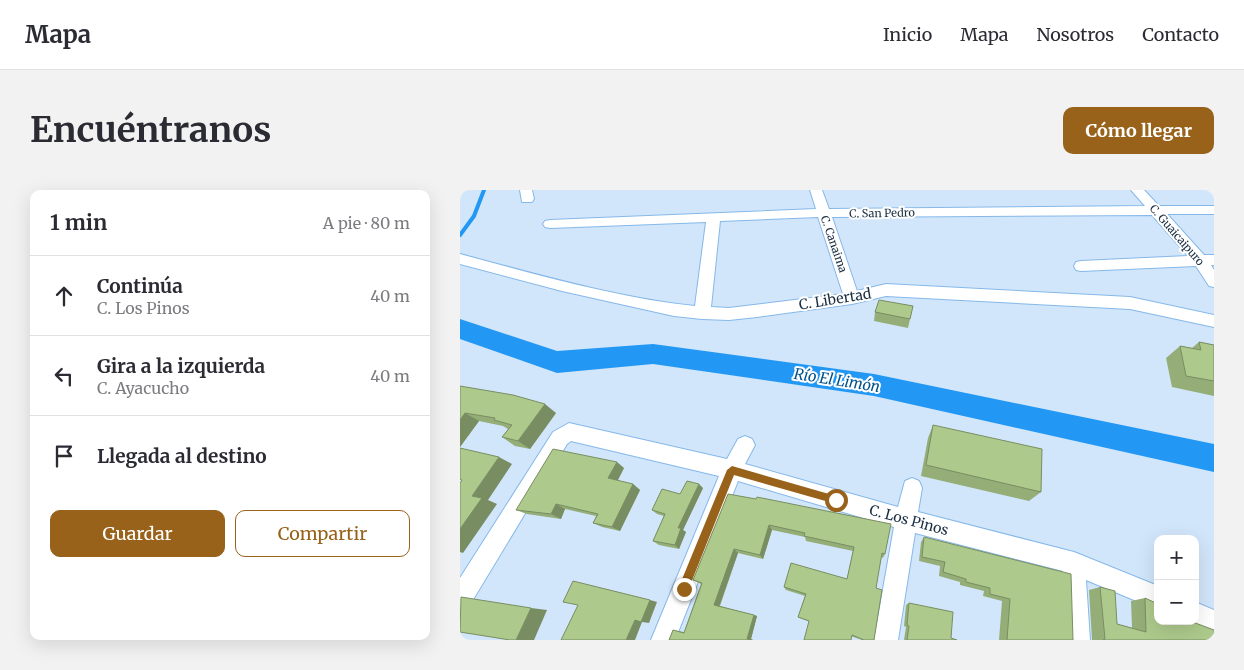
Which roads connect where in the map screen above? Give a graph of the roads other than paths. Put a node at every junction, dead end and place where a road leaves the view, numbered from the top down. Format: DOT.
graph roads {
  1 [pos="816,190"];
  2 [pos="1137,190"];
  3 [pos="1156,210"];
  4 [pos="1214,210"];
  5 [pos="824,213"];
  6 [pos="713,219"];
  7 [pos="550,224"];
  8 [pos="460,260"];
  9 [pos="1207,260"];
  10 [pos="1081,266"];
  11 [pos="1214,282"];
  12 [pos="852,298"];
  13 [pos="702,313"];
  14 [pos="1214,321"];
  15 [pos="569,432"];
  16 [pos="745,445"];
  17 [pos="732,470"];
  18 [pos="912,488"];
  19 [pos="906,520"];
  20 [pos="1074,563"];
  21 [pos="1154,596"];
  22 [pos="460,600"];
  23 [pos="1199,616"];
  24 [pos="1214,622"];
  25 [pos="663,640"];
  26 [pos="886,640"];
  27 [pos="1078,640"];
  1 -- 5 [label="street, C. Canaima"];
  2 -- 3 [label="street, C. Guaicaipuro"];
  3 -- 4 [label="street, C. San Pedro"];
  3 -- 5 [label="street, C. San Pedro"];
  3 -- 9 [label="street, C. Guaicaipuro"];
  5 -- 6 [label="street, C. San Pedro"];
  5 -- 12 [label="street, C. Canaima"];
  6 -- 7 [label="street, C. San Pedro"];
  6 -- 13 [label="street"];
  8 -- 13 [label="street, C. Libertad"];
  9 -- 10 [label="street"];
  9 -- 11 [label="street, C. Guaicaipuro"];
  12 -- 13 [label="street, C. Libertad"];
  12 -- 14 [label="street, C. Libertad"];
  15 -- 17 [label="street, C. Los Pinos"];
  15 -- 22 [label="street"];
  16 -- 17 [label="street"];
  17 -- 19 [label="street, C. Los Pinos"];
  17 -- 25 [label="street"];
  18 -- 19 [label="street"];
  19 -- 20 [label="street, C. Los Pinos"];
  19 -- 26 [label="street"];
  20 -- 21 [label="street, C. Los Pinos"];
  20 -- 27 [label="street"];
  23 -- 24 [label="street"];
}
